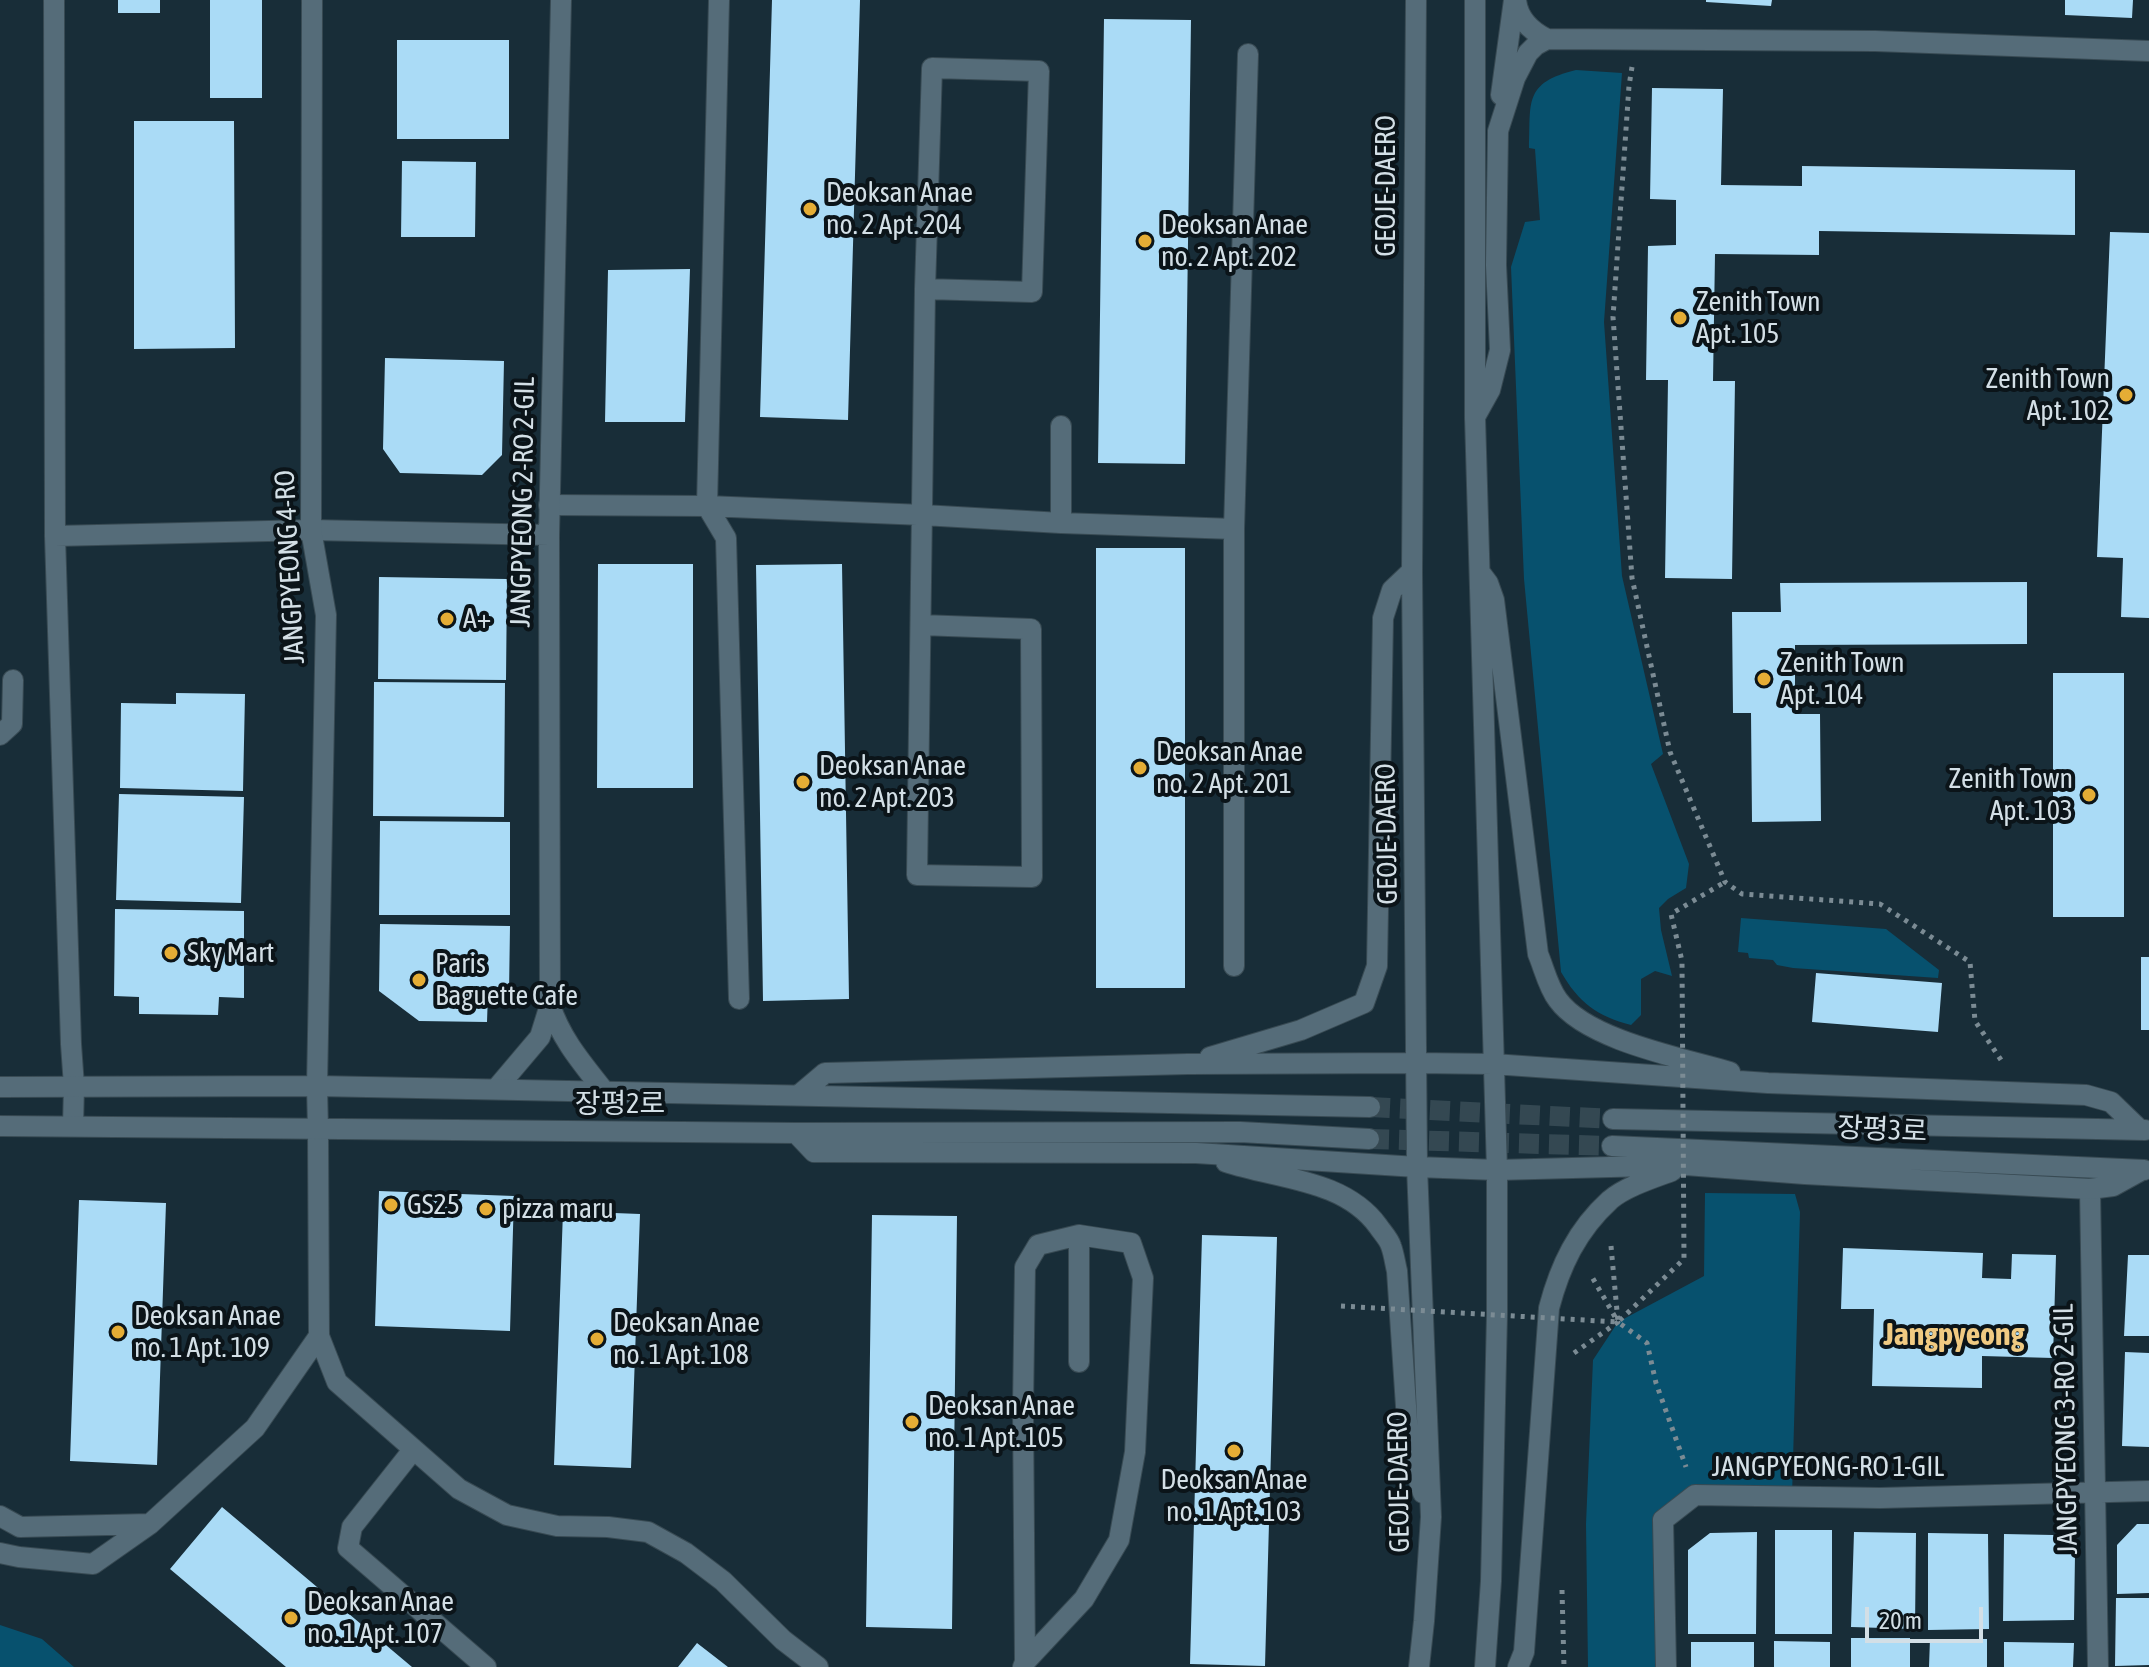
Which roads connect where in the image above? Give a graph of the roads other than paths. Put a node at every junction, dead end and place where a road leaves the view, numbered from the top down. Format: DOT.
graph roads {
  1 [pos="54,0"];
  2 [pos="312,0"];
  3 [pos="561,0"];
  4 [pos="719,0"];
  5 [pos="1416,0"];
  6 [pos="1475,0"];
  7 [pos="1515,0"];
  8 [pos="1547,39"];
  9 [pos="2149,51"];
  10 [pos="1248,54"];
  11 [pos="1498,131"];
  12 [pos="925,289"];
  13 [pos="1475,417"];
  14 [pos="1061,426"];
  15 [pos="549,505"];
  16 [pos="707,506"];
  17 [pos="923,515"];
  18 [pos="1061,523"];
  19 [pos="1234,529"];
  20 [pos="311,530"];
  21 [pos="549,535"];
  22 [pos="55,536"];
  23 [pos="1412,571"];
  24 [pos="1478,571"];
  25 [pos="921,625"];
  26 [pos="13,680"];
  27 [pos="0,735"];
  28 [pos="1234,966"];
  29 [pos="739,999"];
  30 [pos="550,1005"];
  31 [pos="1417,1063"];
  32 [pos="1188,1064"];
  33 [pos="1493,1064"];
  34 [pos="1768,1083"];
  35 [pos="74,1086"];
  36 [pos="317,1086"];
  37 [pos="0,1087"];
  38 [pos="496,1089"];
  39 [pos="604,1091"];
  40 [pos="799,1095"];
  41 [pos="1370,1107"];
  42 [pos="1613,1119"];
  43 [pos="0,1126"];
  44 [pos="73,1126"];
  45 [pos="318,1130"];
  46 [pos="2144,1130"];
  47 [pos="796,1133"];
  48 [pos="1369,1139"];
  49 [pos="1612,1146"];
  50 [pos="1196,1153"];
  51 [pos="1686,1165"];
  52 [pos="1417,1167"];
  53 [pos="1497,1170"];
  54 [pos="2145,1170"];
  55 [pos="2090,1189"];
  56 [pos="1079,1235"];
  57 [pos="319,1336"];
  58 [pos="1079,1362"];
  59 [pos="413,1450"];
  60 [pos="2149,1491"];
  61 [pos="2095,1494"];
  62 [pos="0,1516"];
  63 [pos="1431,1517"];
  64 [pos="150,1524"];
  65 [pos="0,1553"];
  66 [pos="1024,1665"];
  67 [pos="486,1667"];
  68 [pos="818,1667"];
  69 [pos="1419,1667"];
  70 [pos="1485,1667"];
  71 [pos="1518,1667"];
  72 [pos="1666,1667"];
  73 [pos="2098,1667"];
  1 -- 22 [label="street"];
  2 -- 20 [label="street, JANGPYEONG 4-RO"];
  3 -- 15 [label="street, JANGPYEONG 2-RO 2-GIL"];
  4 -- 16 [label="street"];
  5 -- 23 [label="street, GEOJE-DAERO"];
  6 -- 13 [label="street"];
  7 -- 8 [label="street"];
  7 -- 11 [label="street"];
  8 -- 9 [label="street"];
  8 -- 11 [label="street"];
  10 -- 19 [label="street"];
  11 -- 13 [label="street"];
  12 -- 12 [label="street"];
  12 -- 17 [label="street"];
  13 -- 24 [label="street"];
  14 -- 18 [label="street"];
  15 -- 16 [label="street"];
  15 -- 21 [label="street, JANGPYEONG 2-RO 2-GIL"];
  16 -- 17 [label="street"];
  16 -- 29 [label="street"];
  17 -- 18 [label="street"];
  17 -- 25 [label="street"];
  18 -- 19 [label="street"];
  19 -- 28 [label="street"];
  20 -- 21 [label="street"];
  20 -- 22 [label="street"];
  20 -- 36 [label="street, JANGPYEONG 4-RO"];
  21 -- 30 [label="street, JANGPYEONG 2-RO 2-GIL"];
  22 -- 35 [label="street"];
  23 -- 31 [label="street, GEOJE-DAERO"];
  23 -- 32 [label="street"];
  24 -- 33 [label="street"];
  24 -- 34 [label="street"];
  25 -- 25 [label="street"];
  26 -- 27 [label="street"];
  30 -- 38 [label="street"];
  30 -- 39 [label="street"];
  31 -- 32 [label="street"];
  31 -- 33 [label="street"];
  31 -- 52 [label="street, GEOJE-DAERO"];
  32 -- 40 [label="street"];
  33 -- 34 [label="street"];
  33 -- 53 [label="street"];
  34 -- 46 [label="street"];
  35 -- 36 [label="street, 장평2로"];
  35 -- 37 [label="street, 장평2로"];
  35 -- 44 [label="street"];
  36 -- 38 [label="street, 장평2로"];
  36 -- 45 [label="street, JANGPYEONG 4-RO"];
  38 -- 39 [label="street, 장평2로"];
  39 -- 40 [label="street, 장평2로"];
  40 -- 41 [label="street, 장평2로"];
  42 -- 46 [label="street, 장평3로"];
  43 -- 44 [label="street, 장평2로"];
  44 -- 45 [label="street, 장평2로"];
  45 -- 47 [label="street, 장평2로"];
  45 -- 57 [label="street, JANGPYEONG 4-RO"];
  47 -- 48 [label="street, 장평2로"];
  47 -- 50 [label="street"];
  49 -- 54 [label="street, 장평3로"];
  50 -- 52 [label="street"];
  50 -- 63 [label="street"];
  51 -- 53 [label="street"];
  51 -- 55 [label="street"];
  51 -- 71 [label="street"];
  52 -- 53 [label="street"];
  52 -- 63 [label="street, GEOJE-DAERO"];
  53 -- 70 [label="street"];
  54 -- 55 [label="street"];
  55 -- 61 [label="street, JANGPYEONG 3-RO 2-GIL"];
  56 -- 58 [label="street"];
  56 -- 66 [label="street"];
  56 -- 66 [label="street"];
  57 -- 59 [label="street"];
  57 -- 64 [label="street"];
  59 -- 67 [label="street"];
  59 -- 68 [label="street"];
  60 -- 61 [label="street, JANGPYEONG-RO 1-GIL"];
  61 -- 72 [label="street, JANGPYEONG-RO 1-GIL"];
  61 -- 73 [label="street, JANGPYEONG 3-RO 2-GIL"];
  62 -- 64 [label="street"];
  63 -- 69 [label="street, GEOJE-DAERO"];
  64 -- 65 [label="street"];
}
